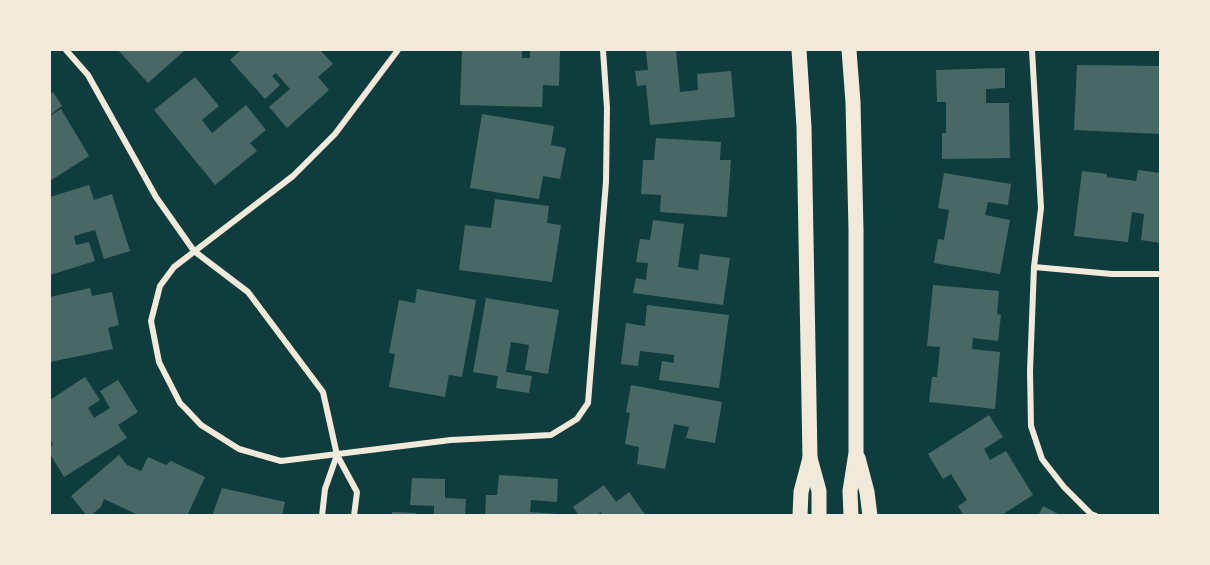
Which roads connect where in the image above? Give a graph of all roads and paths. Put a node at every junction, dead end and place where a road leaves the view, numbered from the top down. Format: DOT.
graph roads {
  1 [pos="66,50"];
  2 [pos="398,50"];
  3 [pos="603,50"];
  4 [pos="799,50"];
  5 [pos="849,50"];
  6 [pos="1032,50"];
  7 [pos="194,251"];
  8 [pos="1034,267"];
  9 [pos="1161,274"];
  10 [pos="856,453"];
  11 [pos="337,455"];
  12 [pos="810,458"];
  13 [pos="322,516"];
  14 [pos="354,516"];
  15 [pos="800,516"];
  16 [pos="819,516"];
  17 [pos="851,516"];
  18 [pos="870,516"];
  19 [pos="1096,516"];
  1 -- 7 [label="street"];
  2 -- 7 [label="street"];
  3 -- 11 [label="street"];
  4 -- 12 [label="main road"];
  5 -- 10 [label="main road"];
  6 -- 8 [label="street"];
  7 -- 11 [label="street"];
  7 -- 11 [label="street"];
  8 -- 9 [label="street"];
  8 -- 19 [label="street"];
  10 -- 17 [label="main road"];
  10 -- 18 [label="main road"];
  11 -- 13 [label="street"];
  11 -- 14 [label="street"];
  12 -- 15 [label="main road"];
  12 -- 16 [label="main road"];
}
